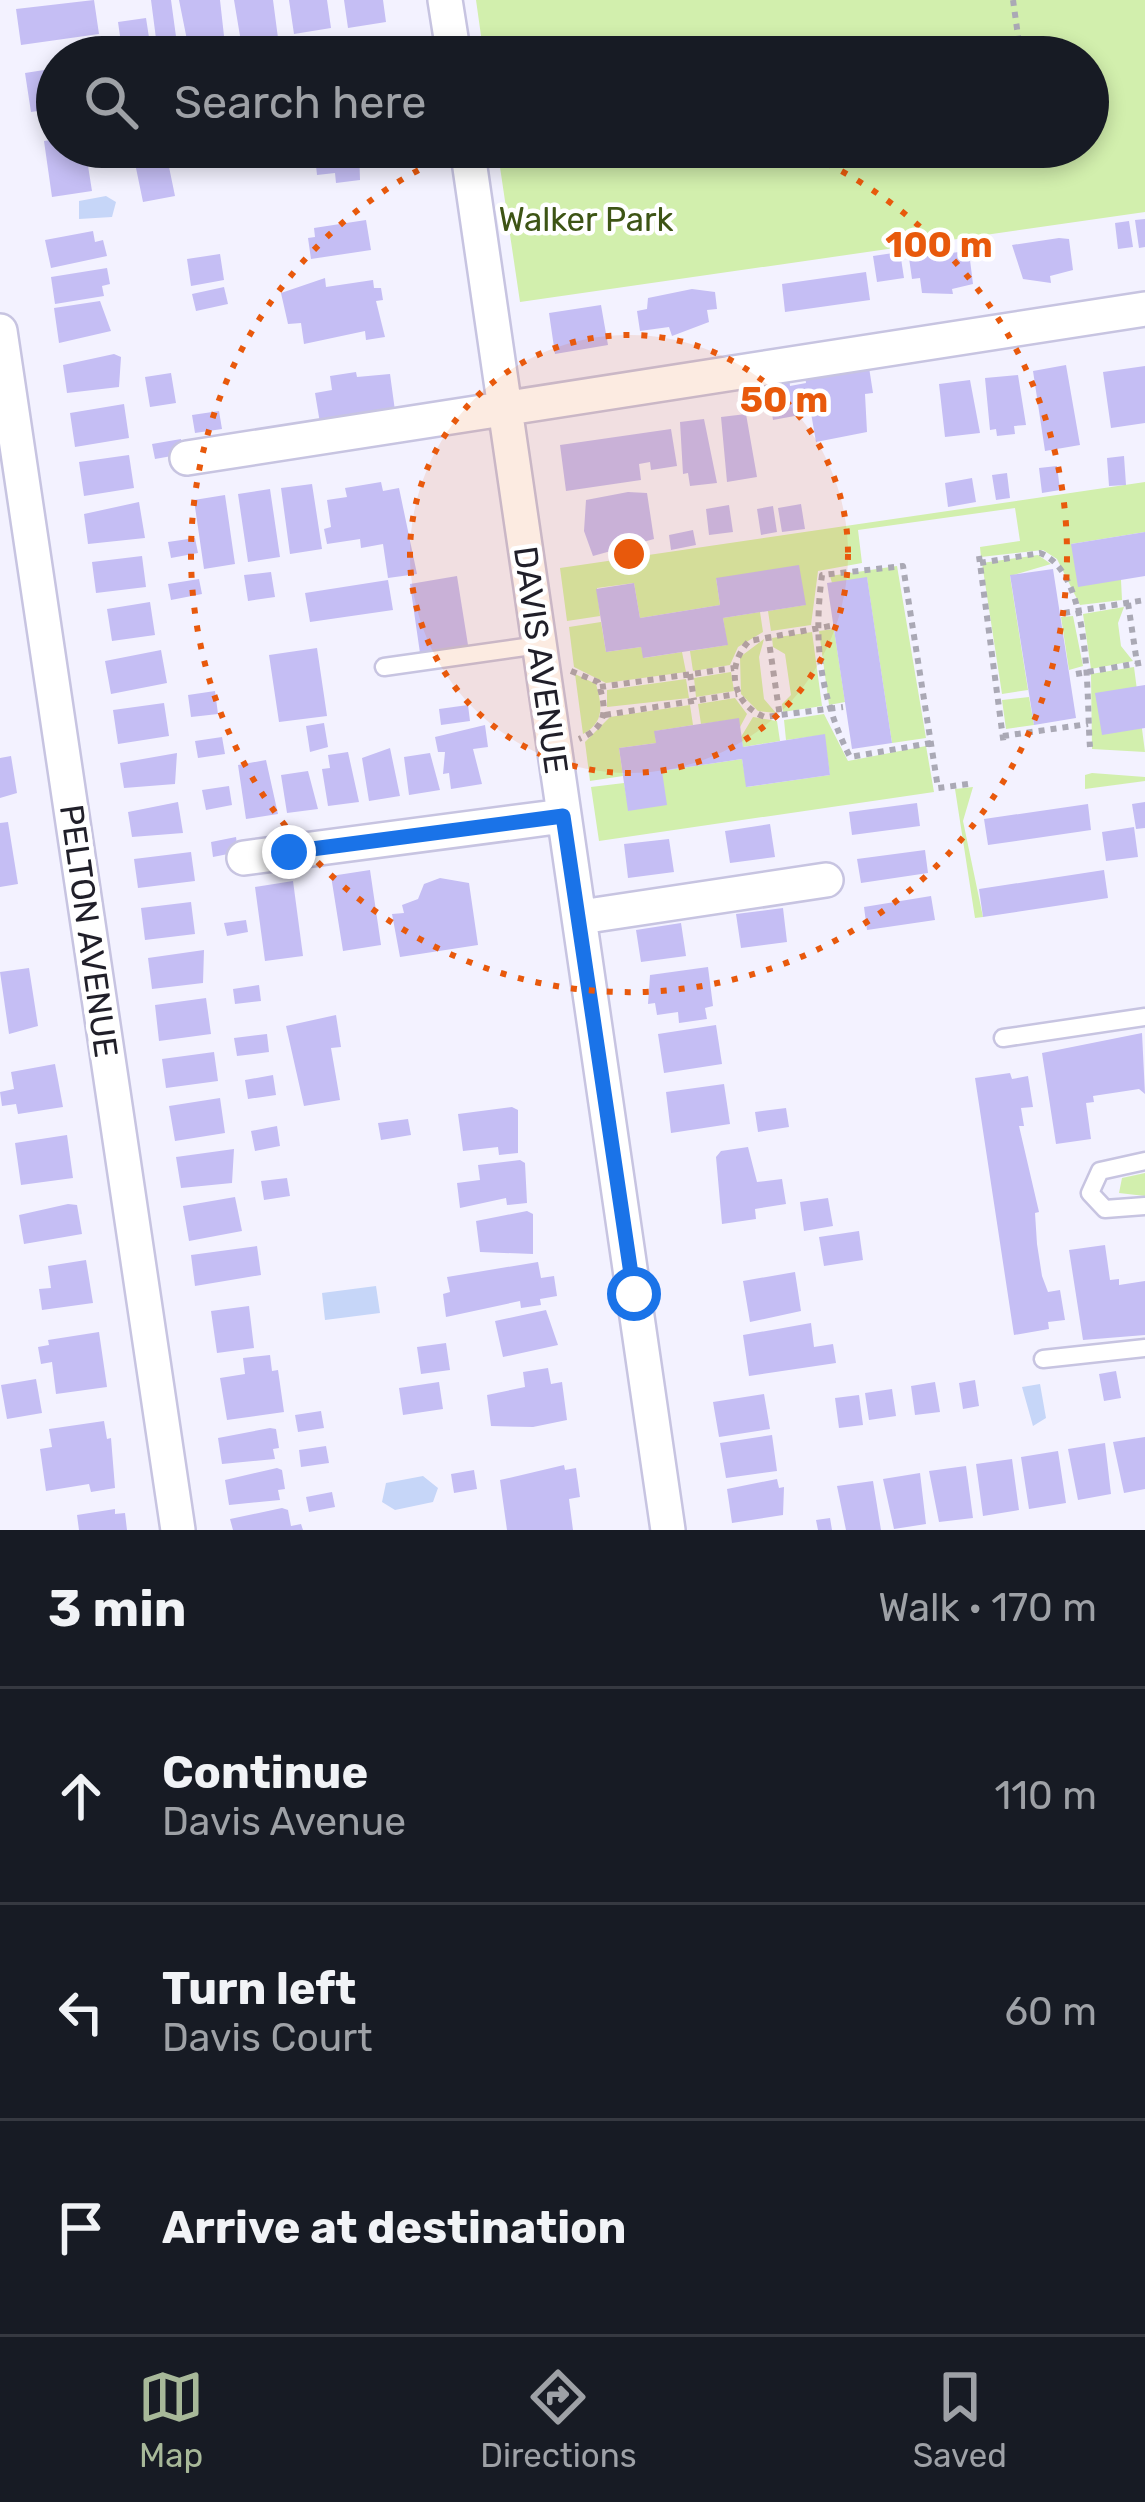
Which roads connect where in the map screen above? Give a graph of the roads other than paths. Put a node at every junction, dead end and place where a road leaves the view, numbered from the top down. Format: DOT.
graph roads {
  1 [pos="445,0"];
  2 [pos="451,36"];
  3 [pos="470,168"];
  4 [pos="1145,309"];
  5 [pos="0,331"];
  6 [pos="506,409"];
  7 [pos="187,458"];
  8 [pos="539,646"];
  9 [pos="384,667"];
  10 [pos="563,816"];
  11 [pos="244,858"];
  12 [pos="826,880"];
  13 [pos="581,917"];
  14 [pos="1145,1017"];
  15 [pos="1003,1039"];
  16 [pos="1145,1161"];
  17 [pos="1145,1206"];
  18 [pos="1145,1348"];
  19 [pos="1043,1359"];
  20 [pos="178,1530"];
  21 [pos="668,1530"];
  1 -- 2 [label="street"];
  3 -- 6 [label="street, DAVIS AVENUE"];
  4 -- 6 [label="street"];
  5 -- 20 [label="street, PELTON AVENUE"];
  6 -- 7 [label="street"];
  6 -- 8 [label="street, DAVIS AVENUE"];
  8 -- 9 [label="lane"];
  8 -- 10 [label="street, DAVIS AVENUE"];
  10 -- 11 [label="street"];
  10 -- 13 [label="street, DAVIS AVENUE"];
  12 -- 13 [label="street"];
  13 -- 21 [label="street, DAVIS AVENUE"];
  14 -- 15 [label="lane"];
  16 -- 17 [label="lane"];
  18 -- 19 [label="lane"];
}
